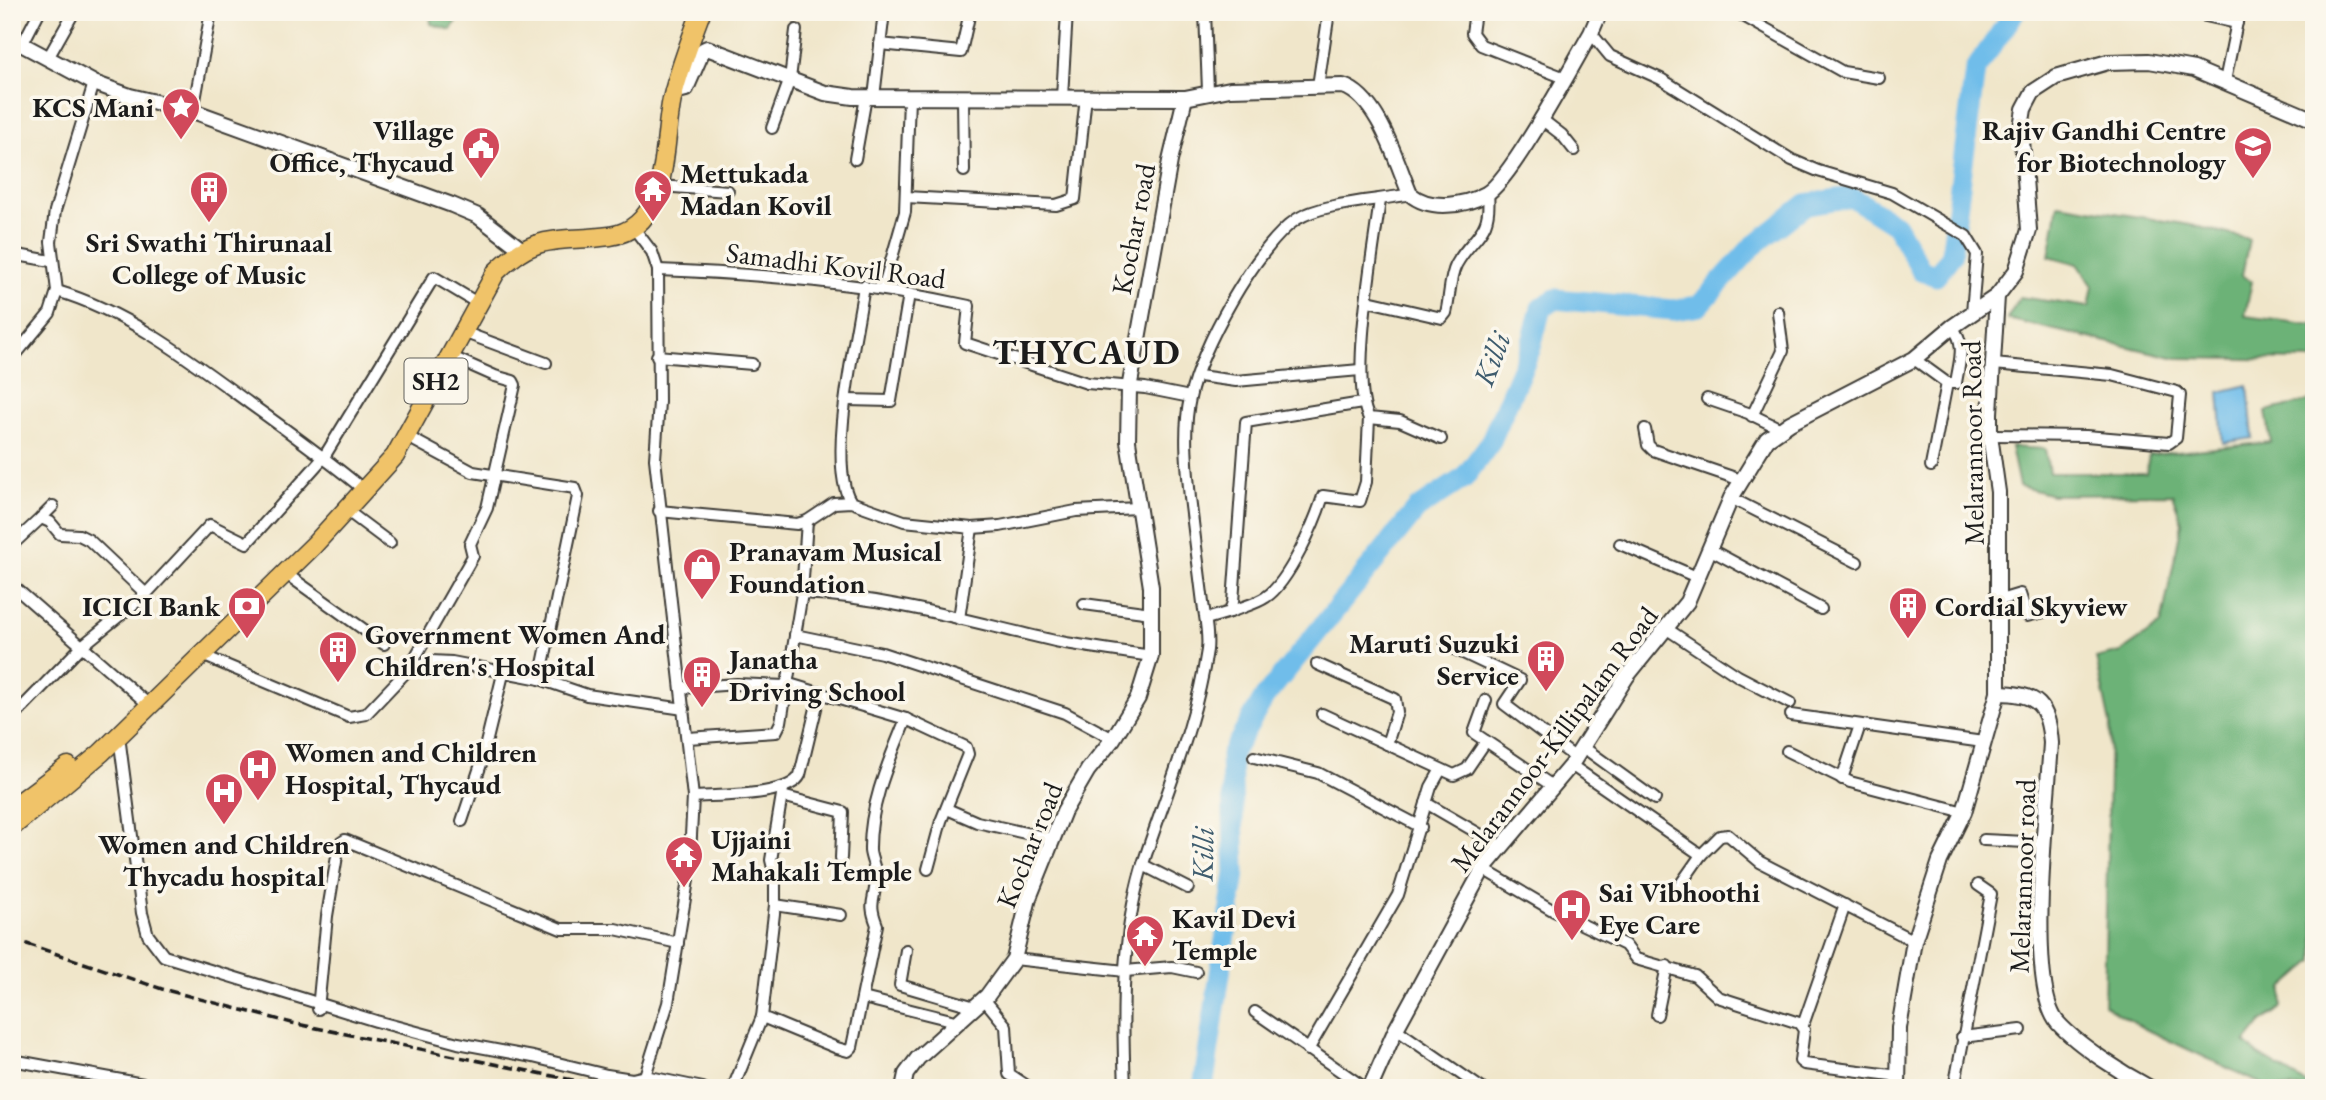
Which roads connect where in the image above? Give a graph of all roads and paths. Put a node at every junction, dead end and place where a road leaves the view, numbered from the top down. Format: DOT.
graph roads {
  1 [pos="39,12"];
  2 [pos="74,12"];
  3 [pos="211,12"];
  4 [pos="701,12"];
  5 [pos="884,12"];
  6 [pos="970,12"];
  7 [pos="1067,12"];
  8 [pos="1205,12"];
  9 [pos="1329,12"];
  10 [pos="1475,12"];
  11 [pos="1601,12"];
  12 [pos="1736,12"];
  13 [pos="2188,12"];
  14 [pos="2238,17"];
  15 [pos="796,30"];
  16 [pos="1591,33"];
  17 [pos="17,42"];
  18 [pos="880,44"];
  19 [pos="48,58"];
  20 [pos="1564,78"];
  21 [pos="1879,78"];
  22 [pos="790,79"];
  23 [pos="2225,81"];
  24 [pos="94,83"];
  25 [pos="1318,86"];
  26 [pos="1208,91"];
  27 [pos="674,92"];
  28 [pos="1086,96"];
  29 [pos="870,97"];
  30 [pos="1062,97"];
  31 [pos="909,98"];
  32 [pos="1185,98"];
  33 [pos="963,99"];
  34 [pos="193,111"];
  35 [pos="1540,118"];
  36 [pos="2314,120"];
  37 [pos="772,128"];
  38 [pos="1574,150"];
  39 [pos="855,159"];
  40 [pos="964,171"];
  41 [pos="660,186"];
  42 [pos="728,191"];
  43 [pos="1488,193"];
  44 [pos="1410,194"];
  45 [pos="905,197"];
  46 [pos="1380,200"];
  47 [pos="633,227"];
  48 [pos="521,249"];
  49 [pos="12,254"];
  50 [pos="51,261"];
  51 [pos="658,270"];
  52 [pos="864,286"];
  53 [pos="883,289"];
  54 [pos="57,291"];
  55 [pos="909,294"];
  56 [pos="1997,296"];
  57 [pos="1368,301"];
  58 [pos="479,304"];
  59 [pos="1778,312"];
  60 [pos="1972,312"];
  61 [pos="1952,327"];
  62 [pos="463,332"];
  63 [pos="450,356"];
  64 [pos="657,356"];
  65 [pos="12,359"];
  66 [pos="1914,359"];
  67 [pos="546,363"];
  68 [pos="752,364"];
  69 [pos="1994,364"];
  70 [pos="1360,370"];
  71 [pos="1199,376"];
  72 [pos="1947,383"];
  73 [pos="1129,389"];
  74 [pos="1190,397"];
  75 [pos="1707,399"];
  76 [pos="847,400"];
  77 [pos="1362,404"];
  78 [pos="1752,416"];
  79 [pos="1369,418"];
  80 [pos="1645,429"];
  81 [pos="1781,429"];
  82 [pos="1990,435"];
  83 [pos="406,436"];
  84 [pos="1441,439"];
  85 [pos="324,457"];
  86 [pos="1931,466"];
  87 [pos="495,475"];
  88 [pos="1741,480"];
  89 [pos="364,490"];
  90 [pos="1731,498"];
  91 [pos="851,502"];
  92 [pos="53,506"];
  93 [pos="1138,508"];
  94 [pos="346,510"];
  95 [pos="659,511"];
  96 [pos="41,518"];
  97 [pos="807,521"];
  98 [pos="972,528"];
  99 [pos="390,543"];
  100 [pos="1620,544"];
  101 [pos="12,545"];
  102 [pos="1711,550"];
  103 [pos="1857,562"];
  104 [pos="285,573"];
  105 [pos="1699,578"];
  106 [pos="12,584"];
  107 [pos="802,593"];
  108 [pos="146,594"];
  109 [pos="1997,601"];
  110 [pos="1084,604"];
  111 [pos="1821,609"];
  112 [pos="2052,610"];
  113 [pos="1230,612"];
  114 [pos="1151,613"];
  115 [pos="959,618"];
  116 [pos="1206,619"];
  117 [pos="1667,629"];
  118 [pos="795,635"];
  119 [pos="384,644"];
  120 [pos="1446,645"];
  121 [pos="82,646"];
  122 [pos="202,655"];
  123 [pos="1151,656"];
  124 [pos="1317,664"];
  125 [pos="408,670"];
  126 [pos="503,674"];
  127 [pos="540,679"];
  128 [pos="786,684"];
  129 [pos="681,688"];
  130 [pos="820,692"];
  131 [pos="1998,693"];
  132 [pos="1486,701"];
  133 [pos="1790,703"];
  134 [pos="149,705"];
  135 [pos="684,709"];
  136 [pos="1322,715"];
  137 [pos="1791,715"];
  138 [pos="12,718"];
  139 [pos="906,719"];
  140 [pos="1860,725"];
  141 [pos="119,736"];
  142 [pos="688,738"];
  143 [pos="1114,738"];
  144 [pos="1486,741"];
  145 [pos="1983,742"];
  146 [pos="1387,744"];
  147 [pos="1787,751"];
  148 [pos="102,753"];
  149 [pos="1254,757"];
  150 [pos="1576,757"];
  151 [pos="1440,771"];
  152 [pos="1842,779"];
  153 [pos="1554,787"];
  154 [pos="783,792"];
  155 [pos="693,797"];
  156 [pos="1655,799"];
  157 [pos="1426,803"];
  158 [pos="12,808"];
  159 [pos="947,809"];
  160 [pos="1964,812"];
  161 [pos="461,821"];
  162 [pos="12,827"];
  163 [pos="1421,827"];
  164 [pos="1052,839"];
  165 [pos="1984,841"];
  166 [pos="2045,844"];
  167 [pos="1500,846"];
  168 [pos="1701,855"];
  169 [pos="841,858"];
  170 [pos="1143,865"];
  171 [pos="928,869"];
  172 [pos="1483,869"];
  173 [pos="1680,885"];
  174 [pos="1978,885"];
  175 [pos="1188,888"];
  176 [pos="775,905"];
  177 [pos="1845,905"];
  178 [pos="841,915"];
  179 [pos="1914,941"];
  180 [pos="678,943"];
  181 [pos="906,950"];
  182 [pos="1014,959"];
  183 [pos="1667,966"];
  184 [pos="1125,971"];
  185 [pos="1196,972"];
  186 [pos="863,998"];
  187 [pos="979,1003"];
  188 [pos="319,1006"];
  189 [pos="1255,1012"];
  190 [pos="1657,1015"];
  191 [pos="762,1017"];
  192 [pos="958,1023"];
  193 [pos="1802,1025"];
  194 [pos="1396,1029"];
  195 [pos="2021,1030"];
  196 [pos="1962,1037"];
  197 [pos="1308,1051"];
  198 [pos="12,1059"];
  199 [pos="1009,1074"];
  200 [pos="645,1076"];
  201 [pos="1898,1082"];
  202 [pos="165,1088"];
  203 [pos="703,1088"];
  204 [pos="733,1088"];
  205 [pos="903,1088"];
  206 [pos="1007,1088"];
  207 [pos="1030,1088"];
  208 [pos="1125,1088"];
  209 [pos="1368,1088"];
  210 [pos="1481,1088"];
  211 [pos="1954,1088"];
  212 [pos="2150,1088"];
  1 -- 17 [label="street"];
  2 -- 19 [label="street"];
  3 -- 34 [label="street"];
  4 -- 27 [label="main road"];
  5 -- 18 [label="street"];
  6 -- 18 [label="street"];
  7 -- 30 [label="street"];
  8 -- 26 [label="street"];
  9 -- 25 [label="street"];
  10 -- 20 [label="street"];
  11 -- 16 [label="street"];
  12 -- 21 [label="street"];
  13 -- 14 [label="street"];
  14 -- 23 [label="street"];
  15 -- 22 [label="street"];
  16 -- 20 [label="street"];
  16 -- 60 [label="street"];
  17 -- 19 [label="street"];
  18 -- 29 [label="street"];
  19 -- 24 [label="street"];
  20 -- 35 [label="street"];
  22 -- 27 [label="street"];
  22 -- 29 [label="street"];
  22 -- 37 [label="street"];
  23 -- 36 [label="street"];
  23 -- 56 [label="street"];
  24 -- 34 [label="street"];
  24 -- 50 [label="street"];
  25 -- 26 [label="street"];
  25 -- 44 [label="street"];
  26 -- 32 [label="street"];
  27 -- 41 [label="main road"];
  28 -- 30 [label="street"];
  28 -- 32 [label="street"];
  28 -- 45 [label="street"];
  29 -- 31 [label="street"];
  29 -- 39 [label="street"];
  30 -- 33 [label="street"];
  31 -- 33 [label="street"];
  31 -- 45 [label="street"];
  32 -- 73 [label="street, Kochar road"];
  33 -- 40 [label="street"];
  34 -- 48 [label="street"];
  35 -- 38 [label="street"];
  35 -- 43 [label="street"];
  41 -- 42 [label="street"];
  41 -- 47 [label="main road"];
  43 -- 44 [label="street"];
  43 -- 57 [label="street"];
  44 -- 46 [label="street"];
  45 -- 53 [label="street"];
  46 -- 57 [label="street"];
  46 -- 71 [label="street"];
  47 -- 48 [label="main road, SH2"];
  47 -- 51 [label="street"];
  48 -- 58 [label="main road, SH2"];
  49 -- 50 [label="street"];
  50 -- 54 [label="street"];
  51 -- 52 [label="street, Samadhi Kovil Road"];
  51 -- 64 [label="street"];
  52 -- 53 [label="street, Samadhi Kovil Road"];
  52 -- 76 [label="street"];
  53 -- 55 [label="street, Samadhi Kovil Road"];
  54 -- 65 [label="street"];
  54 -- 85 [label="street"];
  55 -- 73 [label="street, Samadhi Kovil Road"];
  55 -- 76 [label="street"];
  56 -- 60 [label="street, Melarannoor-Killipalam Road"];
  56 -- 69 [label="street, Melarannoor Road"];
  57 -- 70 [label="street"];
  58 -- 62 [label="main road, SH2"];
  58 -- 85 [label="street"];
  59 -- 78 [label="street"];
  60 -- 61 [label="street, Melarannoor-Killipalam Road"];
  61 -- 66 [label="street, Melarannoor-Killipalam Road"];
  61 -- 72 [label="street"];
  62 -- 63 [label="main road, SH2"];
  62 -- 67 [label="street"];
  63 -- 83 [label="main road, SH2"];
  63 -- 87 [label="street"];
  64 -- 68 [label="street"];
  64 -- 95 [label="street"];
  66 -- 72 [label="street"];
  66 -- 81 [label="street, Melarannoor-Killipalam Road"];
  69 -- 82 [label="street, Melarannoor Road"];
  69 -- 82 [label="street"];
  70 -- 71 [label="street"];
  70 -- 77 [label="street"];
  71 -- 74 [label="street"];
  72 -- 86 [label="street"];
  73 -- 74 [label="street"];
  73 -- 93 [label="street, Kochar road"];
  74 -- 116 [label="street"];
  75 -- 78 [label="street"];
  76 -- 91 [label="street"];
  77 -- 79 [label="street"];
  77 -- 113 [label="street"];
  78 -- 81 [label="street"];
  79 -- 84 [label="street"];
  79 -- 113 [label="street"];
  80 -- 88 [label="street"];
  81 -- 88 [label="street, Melarannoor-Killipalam Road"];
  82 -- 109 [label="street, Melarannoor Road"];
  83 -- 87 [label="street"];
  83 -- 89 [label="main road, SH2"];
  85 -- 89 [label="street"];
  85 -- 108 [label="street"];
  87 -- 125 [label="street"];
  87 -- 127 [label="street"];
  88 -- 90 [label="street, Melarannoor-Killipalam Road"];
  89 -- 94 [label="main road, SH2"];
  90 -- 102 [label="street, Melarannoor-Killipalam Road"];
  90 -- 103 [label="street"];
  91 -- 97 [label="street"];
  91 -- 98 [label="street"];
  92 -- 96 [label="street"];
  93 -- 98 [label="street"];
  93 -- 114 [label="street, Kochar road"];
  94 -- 99 [label="street"];
  94 -- 104 [label="main road, SH2"];
  95 -- 97 [label="street"];
  95 -- 129 [label="street"];
  96 -- 101 [label="street"];
  96 -- 108 [label="street"];
  97 -- 107 [label="street"];
  98 -- 115 [label="street"];
  100 -- 105 [label="street"];
  102 -- 105 [label="street, Melarannoor-Killipalam Road"];
  102 -- 111 [label="street"];
  104 -- 119 [label="street"];
  104 -- 122 [label="main road, SH2"];
  105 -- 117 [label="street, Melarannoor-Killipalam Road"];
  106 -- 121 [label="street"];
  107 -- 115 [label="street"];
  107 -- 118 [label="street"];
  108 -- 121 [label="street"];
  109 -- 112 [label="street"];
  109 -- 131 [label="street, Melarannoor Road"];
  110 -- 114 [label="street"];
  113 -- 116 [label="street"];
  114 -- 123 [label="street, Kochar road"];
  115 -- 123 [label="street"];
  116 -- 170 [label="street"];
  117 -- 133 [label="street"];
  117 -- 150 [label="street, Melarannoor-Killipalam Road"];
  118 -- 128 [label="street"];
  118 -- 143 [label="street"];
  120 -- 150 [label="street"];
  121 -- 134 [label="street"];
  121 -- 138 [label="street"];
  122 -- 125 [label="street"];
  122 -- 134 [label="main road, SH2"];
  123 -- 143 [label="street, Kochar road"];
  124 -- 146 [label="street"];
  125 -- 126 [label="street"];
  126 -- 127 [label="street"];
  126 -- 161 [label="street"];
  127 -- 135 [label="street"];
  128 -- 129 [label="street"];
  128 -- 130 [label="street"];
  128 -- 142 [label="street"];
  129 -- 135 [label="street"];
  130 -- 139 [label="street"];
  130 -- 154 [label="street"];
  131 -- 145 [label="street, Melarannoor Road"];
  131 -- 166 [label="street, Melarannoor road"];
  132 -- 144 [label="street"];
  134 -- 141 [label="main road, SH2"];
  135 -- 142 [label="street"];
  136 -- 146 [label="street"];
  137 -- 140 [label="street"];
  139 -- 159 [label="street"];
  139 -- 186 [label="street"];
  140 -- 145 [label="street"];
  140 -- 152 [label="street"];
  141 -- 148 [label="main road, SH2"];
  141 -- 188 [label="street"];
  142 -- 155 [label="street"];
  143 -- 164 [label="street, Kochar road"];
  144 -- 151 [label="street"];
  144 -- 153 [label="street"];
  145 -- 160 [label="street, Melarannoor Road"];
  146 -- 151 [label="street"];
  147 -- 152 [label="street"];
  148 -- 158 [label="main road"];
  148 -- 162 [label="main road, SH2"];
  149 -- 163 [label="street"];
  150 -- 153 [label="street, Melarannoor-Killipalam Road"];
  150 -- 156 [label="street"];
  150 -- 168 [label="street"];
  151 -- 157 [label="street"];
  152 -- 160 [label="street"];
  153 -- 167 [label="street, Melarannoor-Killipalam Road"];
  154 -- 155 [label="street"];
  154 -- 169 [label="street"];
  154 -- 176 [label="street"];
  155 -- 180 [label="street"];
  157 -- 163 [label="street"];
  157 -- 167 [label="street"];
  159 -- 164 [label="street"];
  159 -- 171 [label="street"];
  160 -- 179 [label="street, Melarannoor Road"];
  163 -- 197 [label="street"];
  164 -- 182 [label="street, Kochar road"];
  165 -- 166 [label="street"];
  166 -- 212 [label="street, Melarannoor road"];
  167 -- 172 [label="street, Melarannoor-Killipalam Road"];
  168 -- 173 [label="street"];
  168 -- 177 [label="street"];
  170 -- 175 [label="street"];
  170 -- 184 [label="street"];
  172 -- 183 [label="street"];
  172 -- 194 [label="street, Melarannoor-Killipalam Road"];
  174 -- 196 [label="street"];
  176 -- 178 [label="street"];
  176 -- 191 [label="street"];
  177 -- 179 [label="street"];
  177 -- 193 [label="street"];
  179 -- 201 [label="street, Melarannoor Road"];
  180 -- 188 [label="street"];
  180 -- 200 [label="street"];
  181 -- 187 [label="street"];
  182 -- 184 [label="street"];
  182 -- 187 [label="street, Kochar road"];
  183 -- 190 [label="street"];
  183 -- 193 [label="street"];
  184 -- 185 [label="street"];
  184 -- 208 [label="street"];
  186 -- 191 [label="street"];
  186 -- 192 [label="street"];
  187 -- 192 [label="street, Kochar road"];
  187 -- 199 [label="street"];
  188 -- 200 [label="street"];
  189 -- 197 [label="street"];
  191 -- 204 [label="street"];
  192 -- 205 [label="street, Kochar road"];
  193 -- 201 [label="street"];
  194 -- 209 [label="street, Melarannoor-Killipalam Road"];
  194 -- 210 [label="street"];
  195 -- 196 [label="street"];
  196 -- 211 [label="street"];
  197 -- 209 [label="street"];
  198 -- 202 [label="street"];
  199 -- 206 [label="street"];
  199 -- 207 [label="street"];
  200 -- 203 [label="street"];
}
